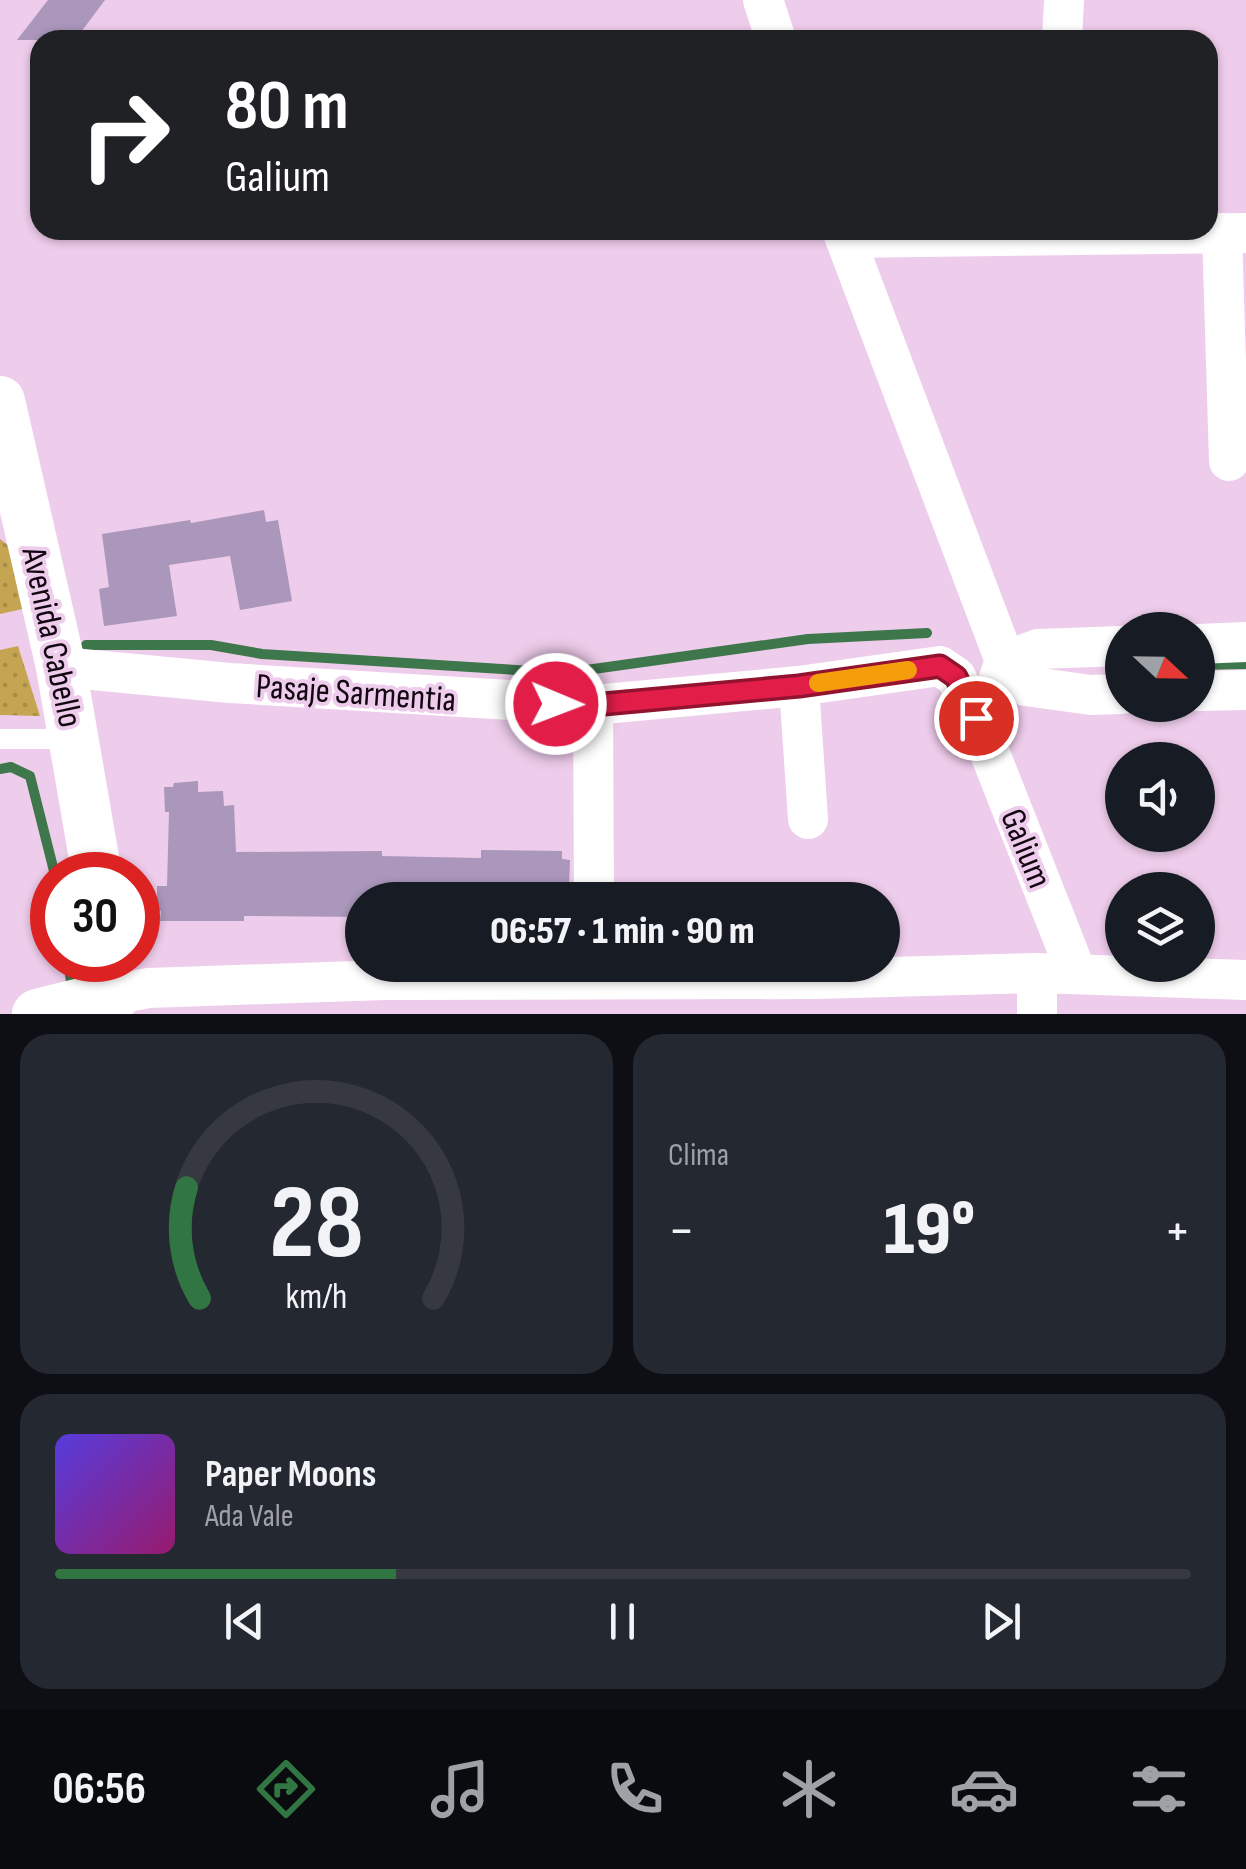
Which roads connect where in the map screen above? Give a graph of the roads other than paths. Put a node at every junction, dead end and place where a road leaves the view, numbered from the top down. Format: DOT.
graph roads {
  1 [pos="762,0"];
  2 [pos="1064,0"];
  3 [pos="772,30"];
  4 [pos="1062,30"];
  5 [pos="1234,233"];
  6 [pos="845,240"];
  7 [pos="0,401"];
  8 [pos="1229,461"];
  9 [pos="1246,642"];
  10 [pos="1215,643"];
  11 [pos="1105,647"];
  12 [pos="1005,661"];
  13 [pos="61,667"];
  14 [pos="949,669"];
  15 [pos="799,686"];
  16 [pos="1246,690"];
  17 [pos="1215,691"];
  18 [pos="1105,695"];
  19 [pos="593,705"];
  20 [pos="976,718"];
  21 [pos="75,738"];
  22 [pos="0,739"];
  23 [pos="808,820"];
  24 [pos="93,852"];
  25 [pos="594,882"];
  26 [pos="1037,973"];
  27 [pos="1077,974"];
  28 [pos="1246,980"];
  29 [pos="595,985"];
  30 [pos="115,989"];
  31 [pos="816,996"];
  32 [pos="385,997"];
  33 [pos="37,1014"];
  34 [pos="1037,1014"];
  1 -- 3 [label="street"];
  2 -- 4 [label="street"];
  5 -- 8 [label="street"];
  6 -- 12 [label="street"];
  7 -- 13 [label="street, Avenida Cabello"];
  9 -- 10 [label="street"];
  11 -- 12 [label="street"];
  12 -- 18 [label="street"];
  12 -- 20 [label="street"];
  13 -- 19 [label="street, Pasaje Sarmentia"];
  13 -- 21 [label="street, Avenida Cabello"];
  14 -- 15 [label="street, Pasaje Sarmentia"];
  14 -- 20 [label="street, Galium"];
  15 -- 19 [label="street, Pasaje Sarmentia"];
  15 -- 23 [label="street"];
  16 -- 17 [label="street"];
  19 -- 25 [label="street"];
  20 -- 27 [label="street, Galium"];
  21 -- 22 [label="lane"];
  21 -- 24 [label="street, Avenida Cabello"];
  26 -- 27 [label="street"];
  26 -- 31 [label="street"];
  26 -- 34 [label="street"];
  27 -- 28 [label="street"];
  29 -- 31 [label="street"];
  29 -- 32 [label="street"];
  30 -- 32 [label="street"];
  30 -- 33 [label="street"];
}
